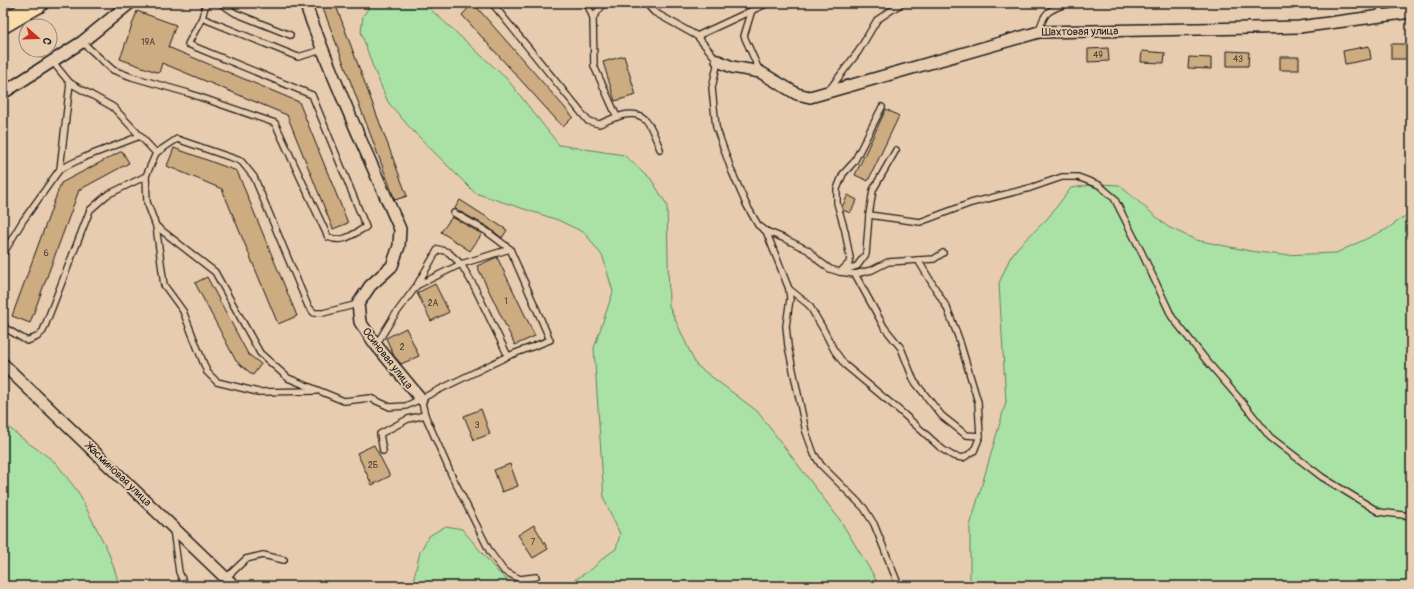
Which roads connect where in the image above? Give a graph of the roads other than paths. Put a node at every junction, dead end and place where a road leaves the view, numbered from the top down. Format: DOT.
graph roads {
  1 [pos="38,3"];
  2 [pos="130,3"];
  3 [pos="206,3"];
  4 [pos="220,3"];
  5 [pos="305,3"];
  6 [pos="492,3"];
  7 [pos="587,3"];
  8 [pos="604,3"];
  9 [pos="646,3"];
  10 [pos="768,3"];
  11 [pos="902,3"];
  12 [pos="1068,3"];
  13 [pos="1383,3"];
  14 [pos="752,10"];
  15 [pos="1411,12"];
  16 [pos="1378,17"];
  17 [pos="202,18"];
  18 [pos="593,18"];
  19 [pos="3,24"];
  20 [pos="1039,32"];
  21 [pos="290,35"];
  22 [pos="697,36"];
  23 [pos="82,42"];
  24 [pos="322,50"];
  25 [pos="52,61"];
  26 [pos="718,61"];
  27 [pos="760,72"];
  28 [pos="70,83"];
  29 [pos="828,92"];
  30 [pos="3,93"];
  31 [pos="882,107"];
  32 [pos="617,116"];
  33 [pos="140,136"];
  34 [pos="660,149"];
  35 [pos="896,150"];
  36 [pos="156,153"];
  37 [pos="60,169"];
  38 [pos="146,176"];
  39 [pos="454,213"];
  40 [pos="869,215"];
  41 [pos="156,226"];
  42 [pos="766,231"];
  43 [pos="510,248"];
  44 [pos="943,252"];
  45 [pos="3,254"];
  46 [pos="918,260"];
  47 [pos="461,264"];
  48 [pos="840,272"];
  49 [pos="855,274"];
  50 [pos="417,286"];
  51 [pos="789,289"];
  52 [pos="358,304"];
  53 [pos="3,320"];
  54 [pos="376,345"];
  55 [pos="508,356"];
  56 [pos="3,364"];
  57 [pos="319,391"];
  58 [pos="421,399"];
  59 [pos="425,415"];
  60 [pos="980,436"];
  61 [pos="383,451"];
  62 [pos="1411,516"];
  63 [pos="173,526"];
  64 [pos="284,560"];
  65 [pos="536,577"];
  66 [pos="230,582"];
  67 [pos="185,586"];
  68 [pos="899,586"];
  1 -- 19 [label="main road"];
  2 -- 23 [label="street"];
  3 -- 17 [label="lane"];
  4 -- 21 [label="lane"];
  5 -- 24 [label="street"];
  6 -- 32 [label="lane"];
  7 -- 18 [label="lane"];
  8 -- 18 [label="lane"];
  9 -- 22 [label="lane"];
  10 -- 14 [label="lane"];
  11 -- 29 [label="lane"];
  12 -- 20 [label="lane"];
  13 -- 16 [label="lane"];
  14 -- 22 [label="lane"];
  14 -- 27 [label="lane"];
  15 -- 16 [label="street, Шахтовая улица"];
  16 -- 20 [label="street, Шахтовая улица"];
  17 -- 23 [label="lane"];
  17 -- 24 [label="lane"];
  18 -- 32 [label="lane"];
  20 -- 29 [label="street, Шахтовая улица"];
  22 -- 26 [label="lane"];
  23 -- 25 [label="street"];
  24 -- 52 [label="street"];
  25 -- 28 [label="lane"];
  25 -- 30 [label="street"];
  26 -- 27 [label="street, Шахтовая улица"];
  26 -- 42 [label="lane"];
  27 -- 29 [label="street, Шахтовая улица"];
  28 -- 33 [label="lane"];
  28 -- 37 [label="lane"];
  31 -- 48 [label="lane"];
  32 -- 34 [label="lane"];
  33 -- 36 [label="lane"];
  33 -- 37 [label="lane"];
  35 -- 40 [label="lane"];
  36 -- 38 [label="lane"];
  36 -- 52 [label="lane"];
  37 -- 45 [label="lane"];
  38 -- 41 [label="lane"];
  38 -- 53 [label="lane"];
  39 -- 43 [label="lane"];
  40 -- 48 [label="lane"];
  40 -- 62 [label="lane"];
  41 -- 57 [label="lane"];
  41 -- 57 [label="lane"];
  42 -- 48 [label="lane"];
  42 -- 51 [label="lane"];
  43 -- 47 [label="lane"];
  43 -- 55 [label="lane"];
  44 -- 46 [label="lane"];
  46 -- 49 [label="lane"];
  46 -- 60 [label="lane"];
  47 -- 50 [label="lane"];
  47 -- 50 [label="lane"];
  47 -- 55 [label="lane"];
  48 -- 49 [label="lane"];
  49 -- 60 [label="lane"];
  50 -- 54 [label="lane"];
  51 -- 60 [label="lane"];
  51 -- 68 [label="lane"];
  52 -- 54 [label="street, Осиновая улица"];
  54 -- 58 [label="street, Осиновая улица"];
  55 -- 58 [label="lane"];
  56 -- 63 [label="street, Жасминовая улица"];
  57 -- 58 [label="lane"];
  58 -- 59 [label="lane, Осиновая улица"];
  59 -- 61 [label="lane"];
  59 -- 65 [label="lane, Осиновая улица"];
  63 -- 66 [label="street, Жасминовая улица"];
  63 -- 67 [label="lane"];
  64 -- 66 [label="lane"];
}
